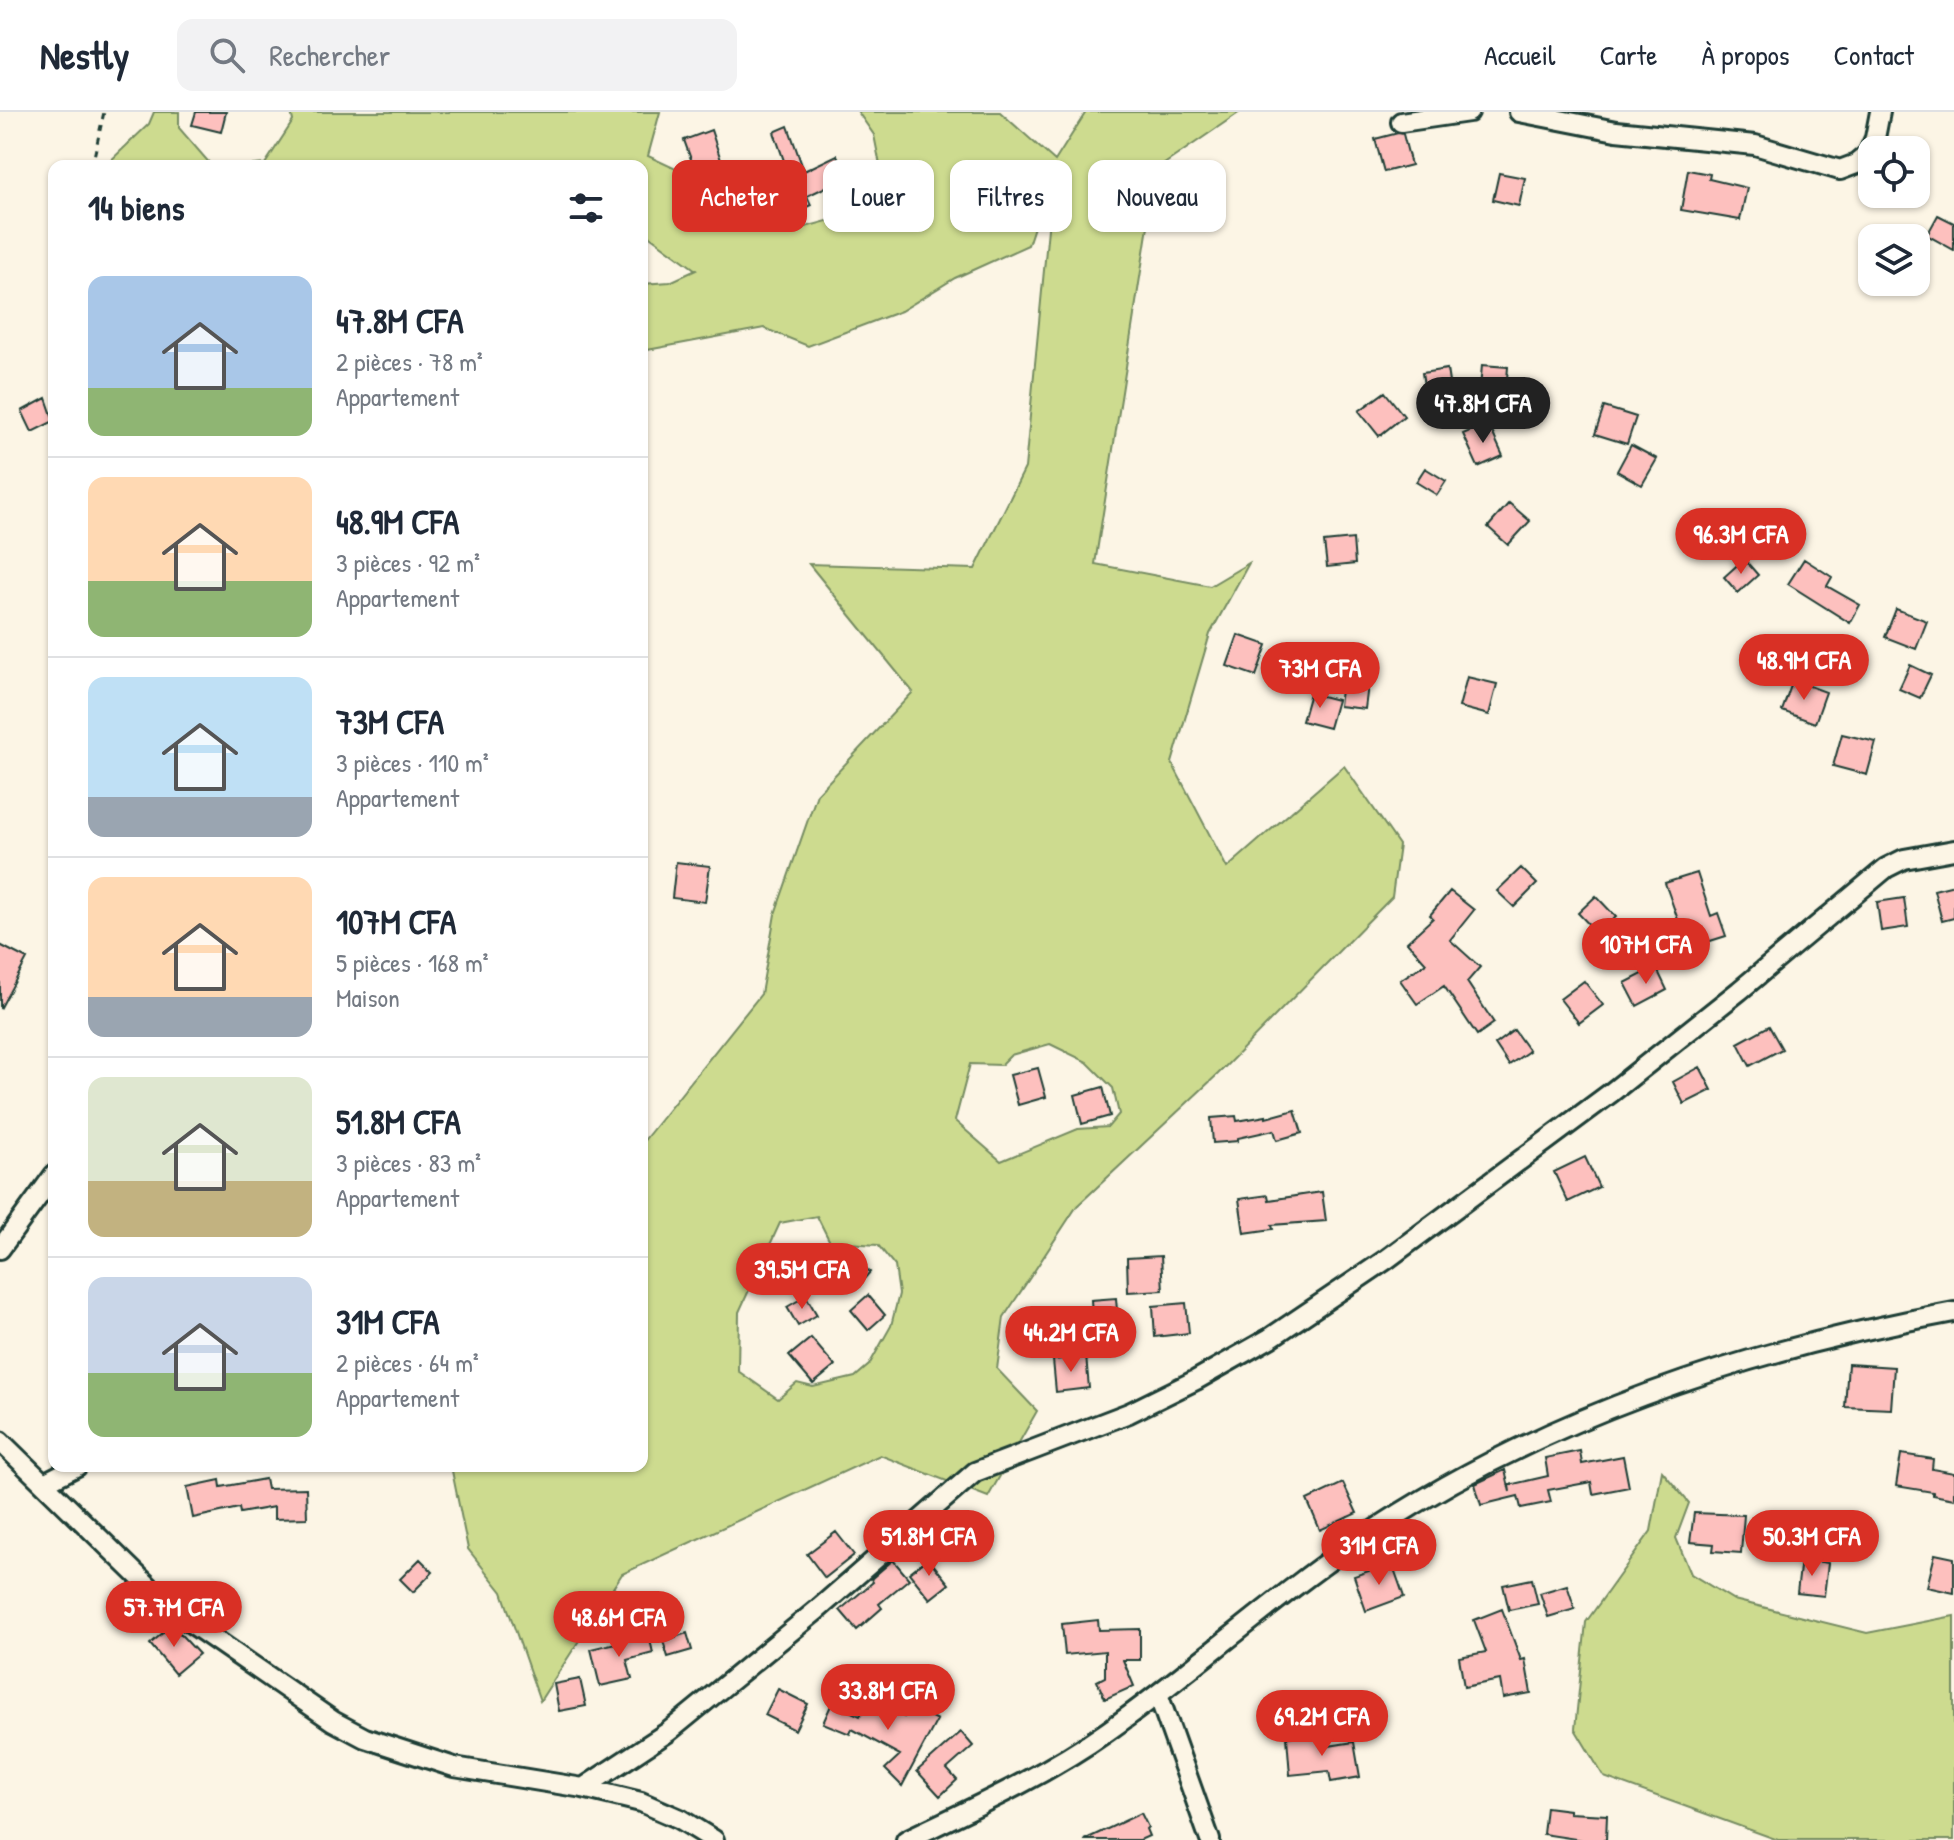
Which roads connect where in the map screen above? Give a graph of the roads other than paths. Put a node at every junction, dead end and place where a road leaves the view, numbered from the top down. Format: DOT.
graph roads {
  1 [pos="1469,112"];
  2 [pos="1519,112"];
  3 [pos="1880,112"];
  4 [pos="1401,122"];
  5 [pos="1954,850"];
  6 [pos="48,1183"];
  7 [pos="0,1249"];
  8 [pos="1954,1312"];
  9 [pos="0,1441"];
  10 [pos="65,1472"];
  11 [pos="44,1483"];
  12 [pos="1158,1694"];
  13 [pos="583,1788"];
  14 [pos="714,1840"];
  15 [pos="906,1840"];
  16 [pos="1210,1840"];
  1 -- 4 [label="street"];
  2 -- 3 [label="street"];
  5 -- 13 [label="street"];
  6 -- 7 [label="street"];
  8 -- 12 [label="street"];
  9 -- 11 [label="street"];
  10 -- 11 [label="street"];
  11 -- 13 [label="street"];
  12 -- 15 [label="street"];
  12 -- 16 [label="street"];
  13 -- 14 [label="street"];
}
